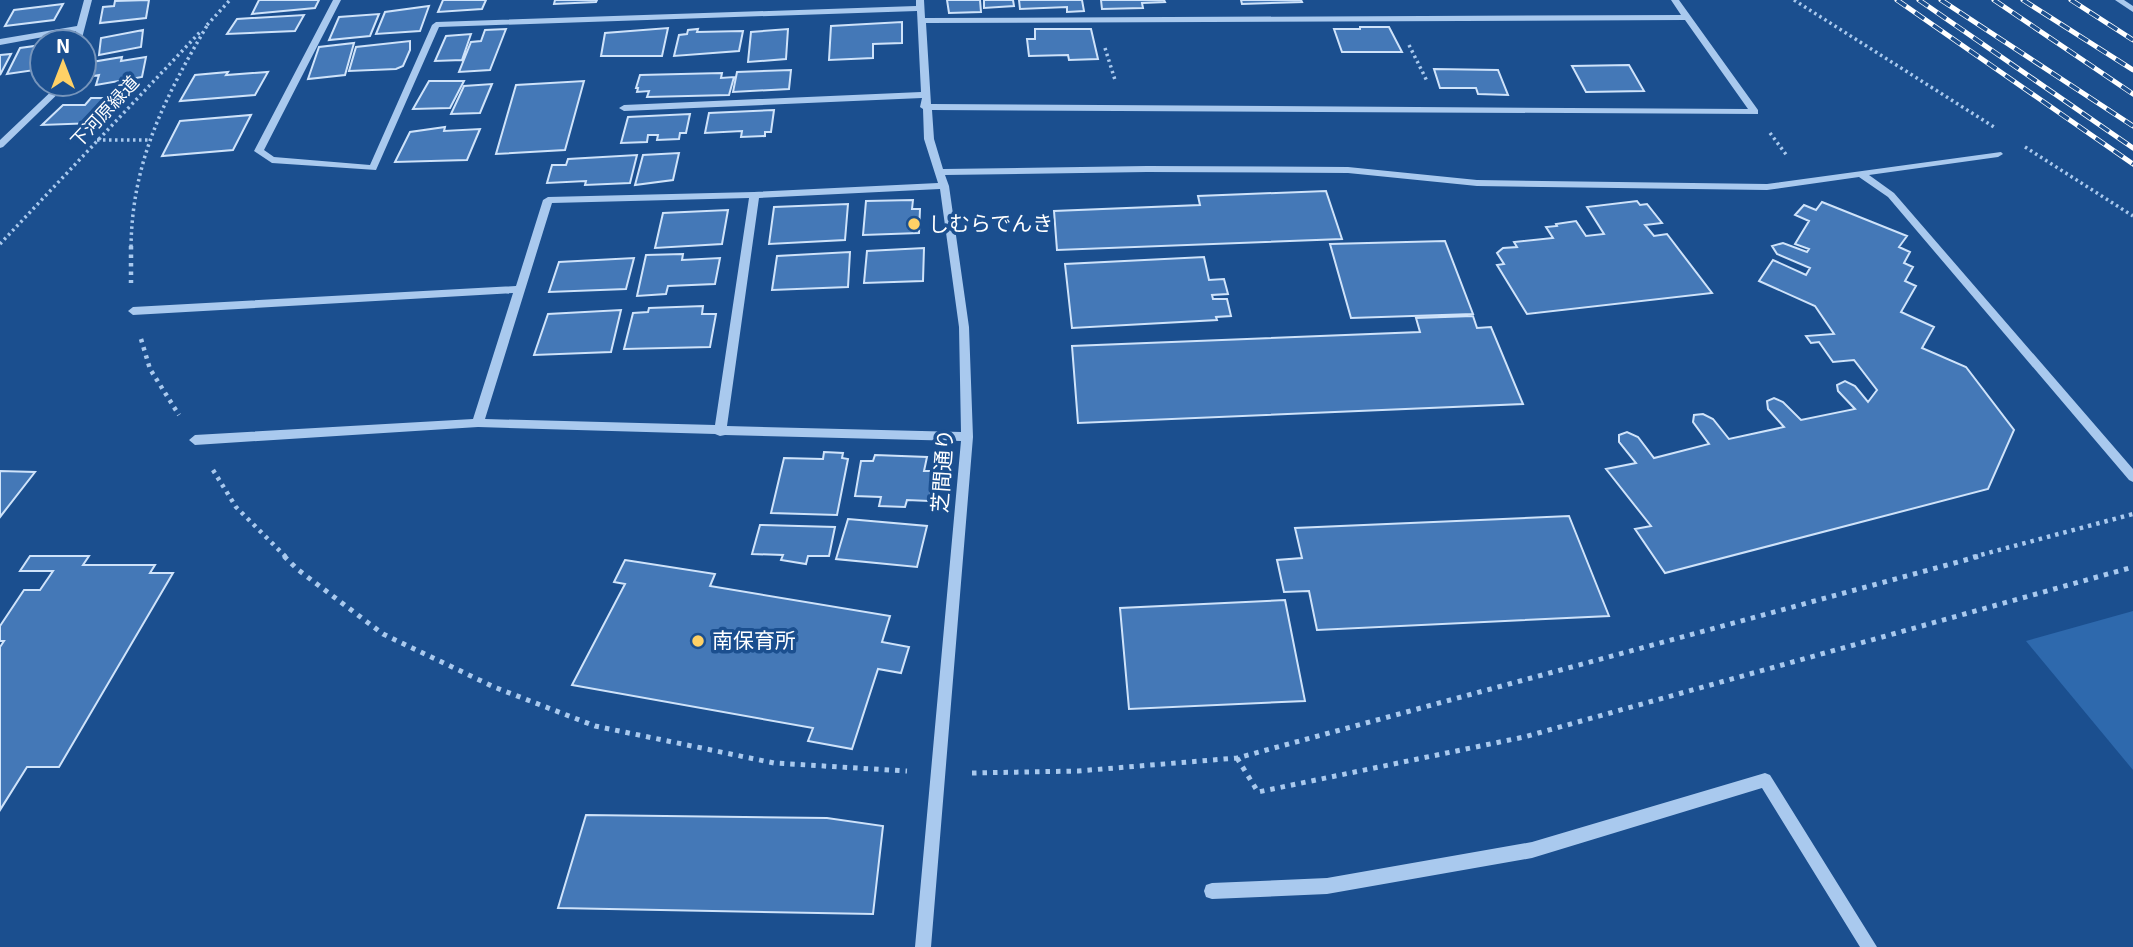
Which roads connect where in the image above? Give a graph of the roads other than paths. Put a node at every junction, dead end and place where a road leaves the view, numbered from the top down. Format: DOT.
graph roads {
  1 [pos="88,0"];
  2 [pos="337,0"];
  3 [pos="1675,0"];
  4 [pos="2119,0"];
  5 [pos="2125,0"];
  6 [pos="2133,4"];
  7 [pos="921,10"];
  8 [pos="2133,10"];
  9 [pos="1687,16"];
  10 [pos="436,25"];
  11 [pos="80,28"];
  12 [pos="28,37"];
  13 [pos="0,42"];
  14 [pos="49,98"];
  15 [pos="925,101"];
  16 [pos="624,108"];
  17 [pos="1755,112"];
  18 [pos="0,145"];
  19 [pos="1998,154"];
  20 [pos="939,172"];
  21 [pos="1861,174"];
  22 [pos="944,186"];
  23 [pos="754,195"];
  24 [pos="520,289"];
  25 [pos="133,312"];
  26 [pos="478,423"];
  27 [pos="720,432"];
  28 [pos="967,437"];
  29 [pos="195,440"];
  30 [pos="2133,477"];
  31 [pos="1212,891"];
  32 [pos="923,947"];
  33 [pos="1869,947"];
  1 -- 11 [label="street"];
  2 -- 10 [label="street"];
  3 -- 9 [label="street"];
  4 -- 8 [label="street"];
  5 -- 6 [label="street"];
  7 -- 9 [label="street"];
  7 -- 10 [label="street"];
  7 -- 15 [label="street, 芝間通り"];
  9 -- 17 [label="street"];
  12 -- 13 [label="street"];
  14 -- 18 [label="street"];
  15 -- 16 [label="street"];
  15 -- 17 [label="street"];
  15 -- 20 [label="street, 芝間通り"];
  19 -- 21 [label="street"];
  20 -- 21 [label="street"];
  20 -- 22 [label="street, 芝間通り"];
  21 -- 30 [label="street"];
  22 -- 23 [label="street"];
  22 -- 28 [label="street, 芝間通り"];
  23 -- 24 [label="street"];
  23 -- 27 [label="street"];
  24 -- 25 [label="street"];
  24 -- 26 [label="street"];
  26 -- 27 [label="street"];
  26 -- 29 [label="street"];
  27 -- 28 [label="street"];
  28 -- 32 [label="street, 芝間通り"];
  31 -- 33 [label="street"];
}
